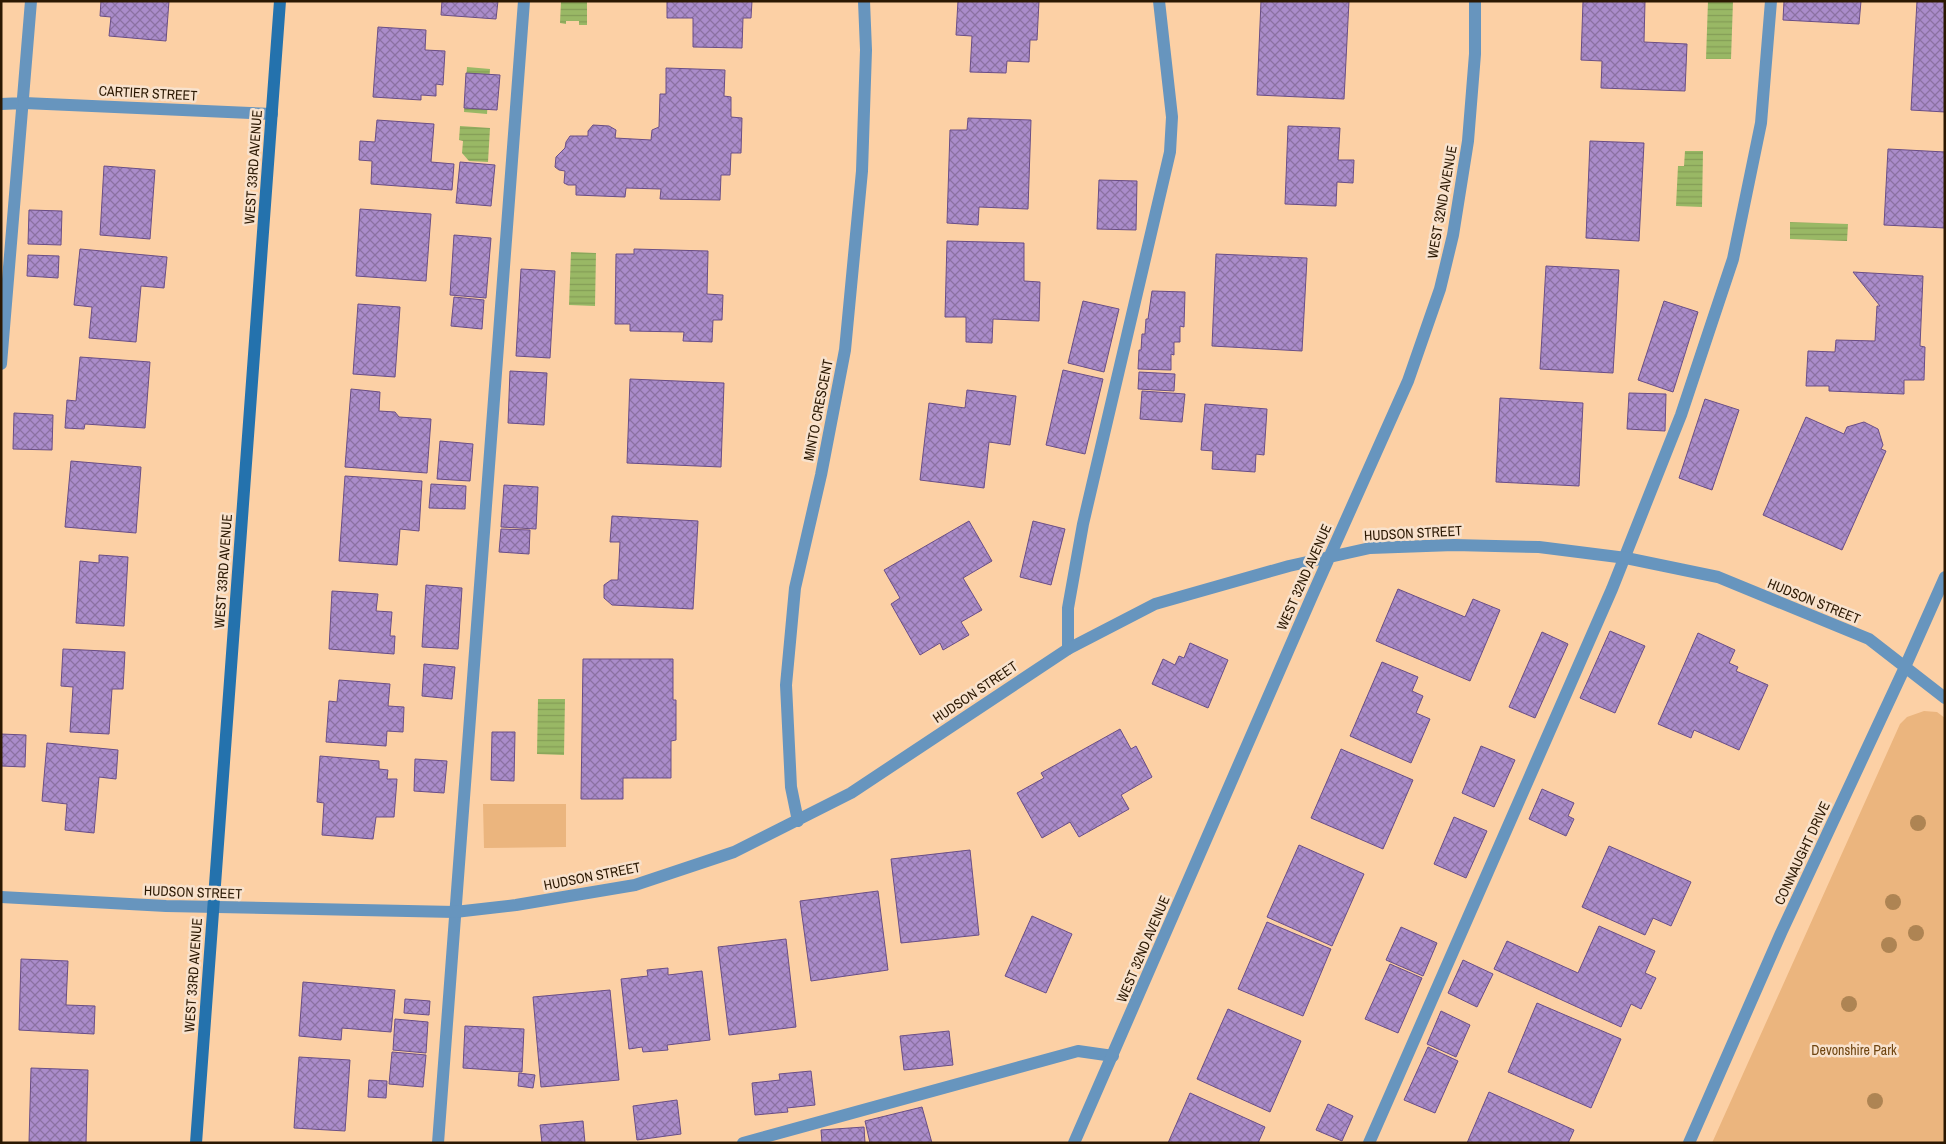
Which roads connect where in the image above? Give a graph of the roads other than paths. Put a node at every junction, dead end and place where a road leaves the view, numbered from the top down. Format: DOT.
graph roads {
  1 [pos="30,1"];
  2 [pos="280,1"];
  3 [pos="524,1"];
  4 [pos="864,1"];
  5 [pos="1158,1"];
  6 [pos="1475,1"];
  7 [pos="1771,1"];
  8 [pos="24,103"];
  9 [pos="1,104"];
  10 [pos="272,114"];
  11 [pos="1,364"];
  12 [pos="1330,557"];
  13 [pos="1626,558"];
  14 [pos="1945,577"];
  15 [pos="1068,649"];
  16 [pos="1905,666"];
  17 [pos="1945,698"];
  18 [pos="798,821"];
  19 [pos="1,897"];
  20 [pos="213,908"];
  21 [pos="455,912"];
  22 [pos="1113,1056"];
  23 [pos="196,1143"];
  24 [pos="438,1143"];
  25 [pos="744,1143"];
  26 [pos="1074,1143"];
  27 [pos="1369,1143"];
  28 [pos="1689,1143"];
  1 -- 8 [label="street"];
  2 -- 10 [label="street, WEST 33RD AVENUE"];
  3 -- 21 [label="street"];
  4 -- 18 [label="street, MINTO CRESCENT"];
  5 -- 15 [label="street"];
  6 -- 12 [label="street, WEST 32ND AVENUE"];
  7 -- 13 [label="street"];
  8 -- 9 [label="street, CARTIER STREET"];
  8 -- 10 [label="street, CARTIER STREET"];
  8 -- 11 [label="street"];
  10 -- 20 [label="street, WEST 33RD AVENUE"];
  12 -- 13 [label="street, HUDSON STREET"];
  12 -- 15 [label="street, HUDSON STREET"];
  12 -- 22 [label="street, WEST 32ND AVENUE"];
  13 -- 16 [label="street, HUDSON STREET"];
  13 -- 27 [label="street"];
  14 -- 16 [label="street, CONNAUGHT DRIVE"];
  15 -- 18 [label="street, HUDSON STREET"];
  16 -- 17 [label="street, HUDSON STREET"];
  16 -- 28 [label="street, CONNAUGHT DRIVE"];
  18 -- 21 [label="street, HUDSON STREET"];
  19 -- 20 [label="street, HUDSON STREET"];
  20 -- 21 [label="street, HUDSON STREET"];
  20 -- 23 [label="street, WEST 33RD AVENUE"];
  21 -- 24 [label="street"];
  22 -- 25 [label="street"];
  22 -- 26 [label="street, WEST 32ND AVENUE"];
}
